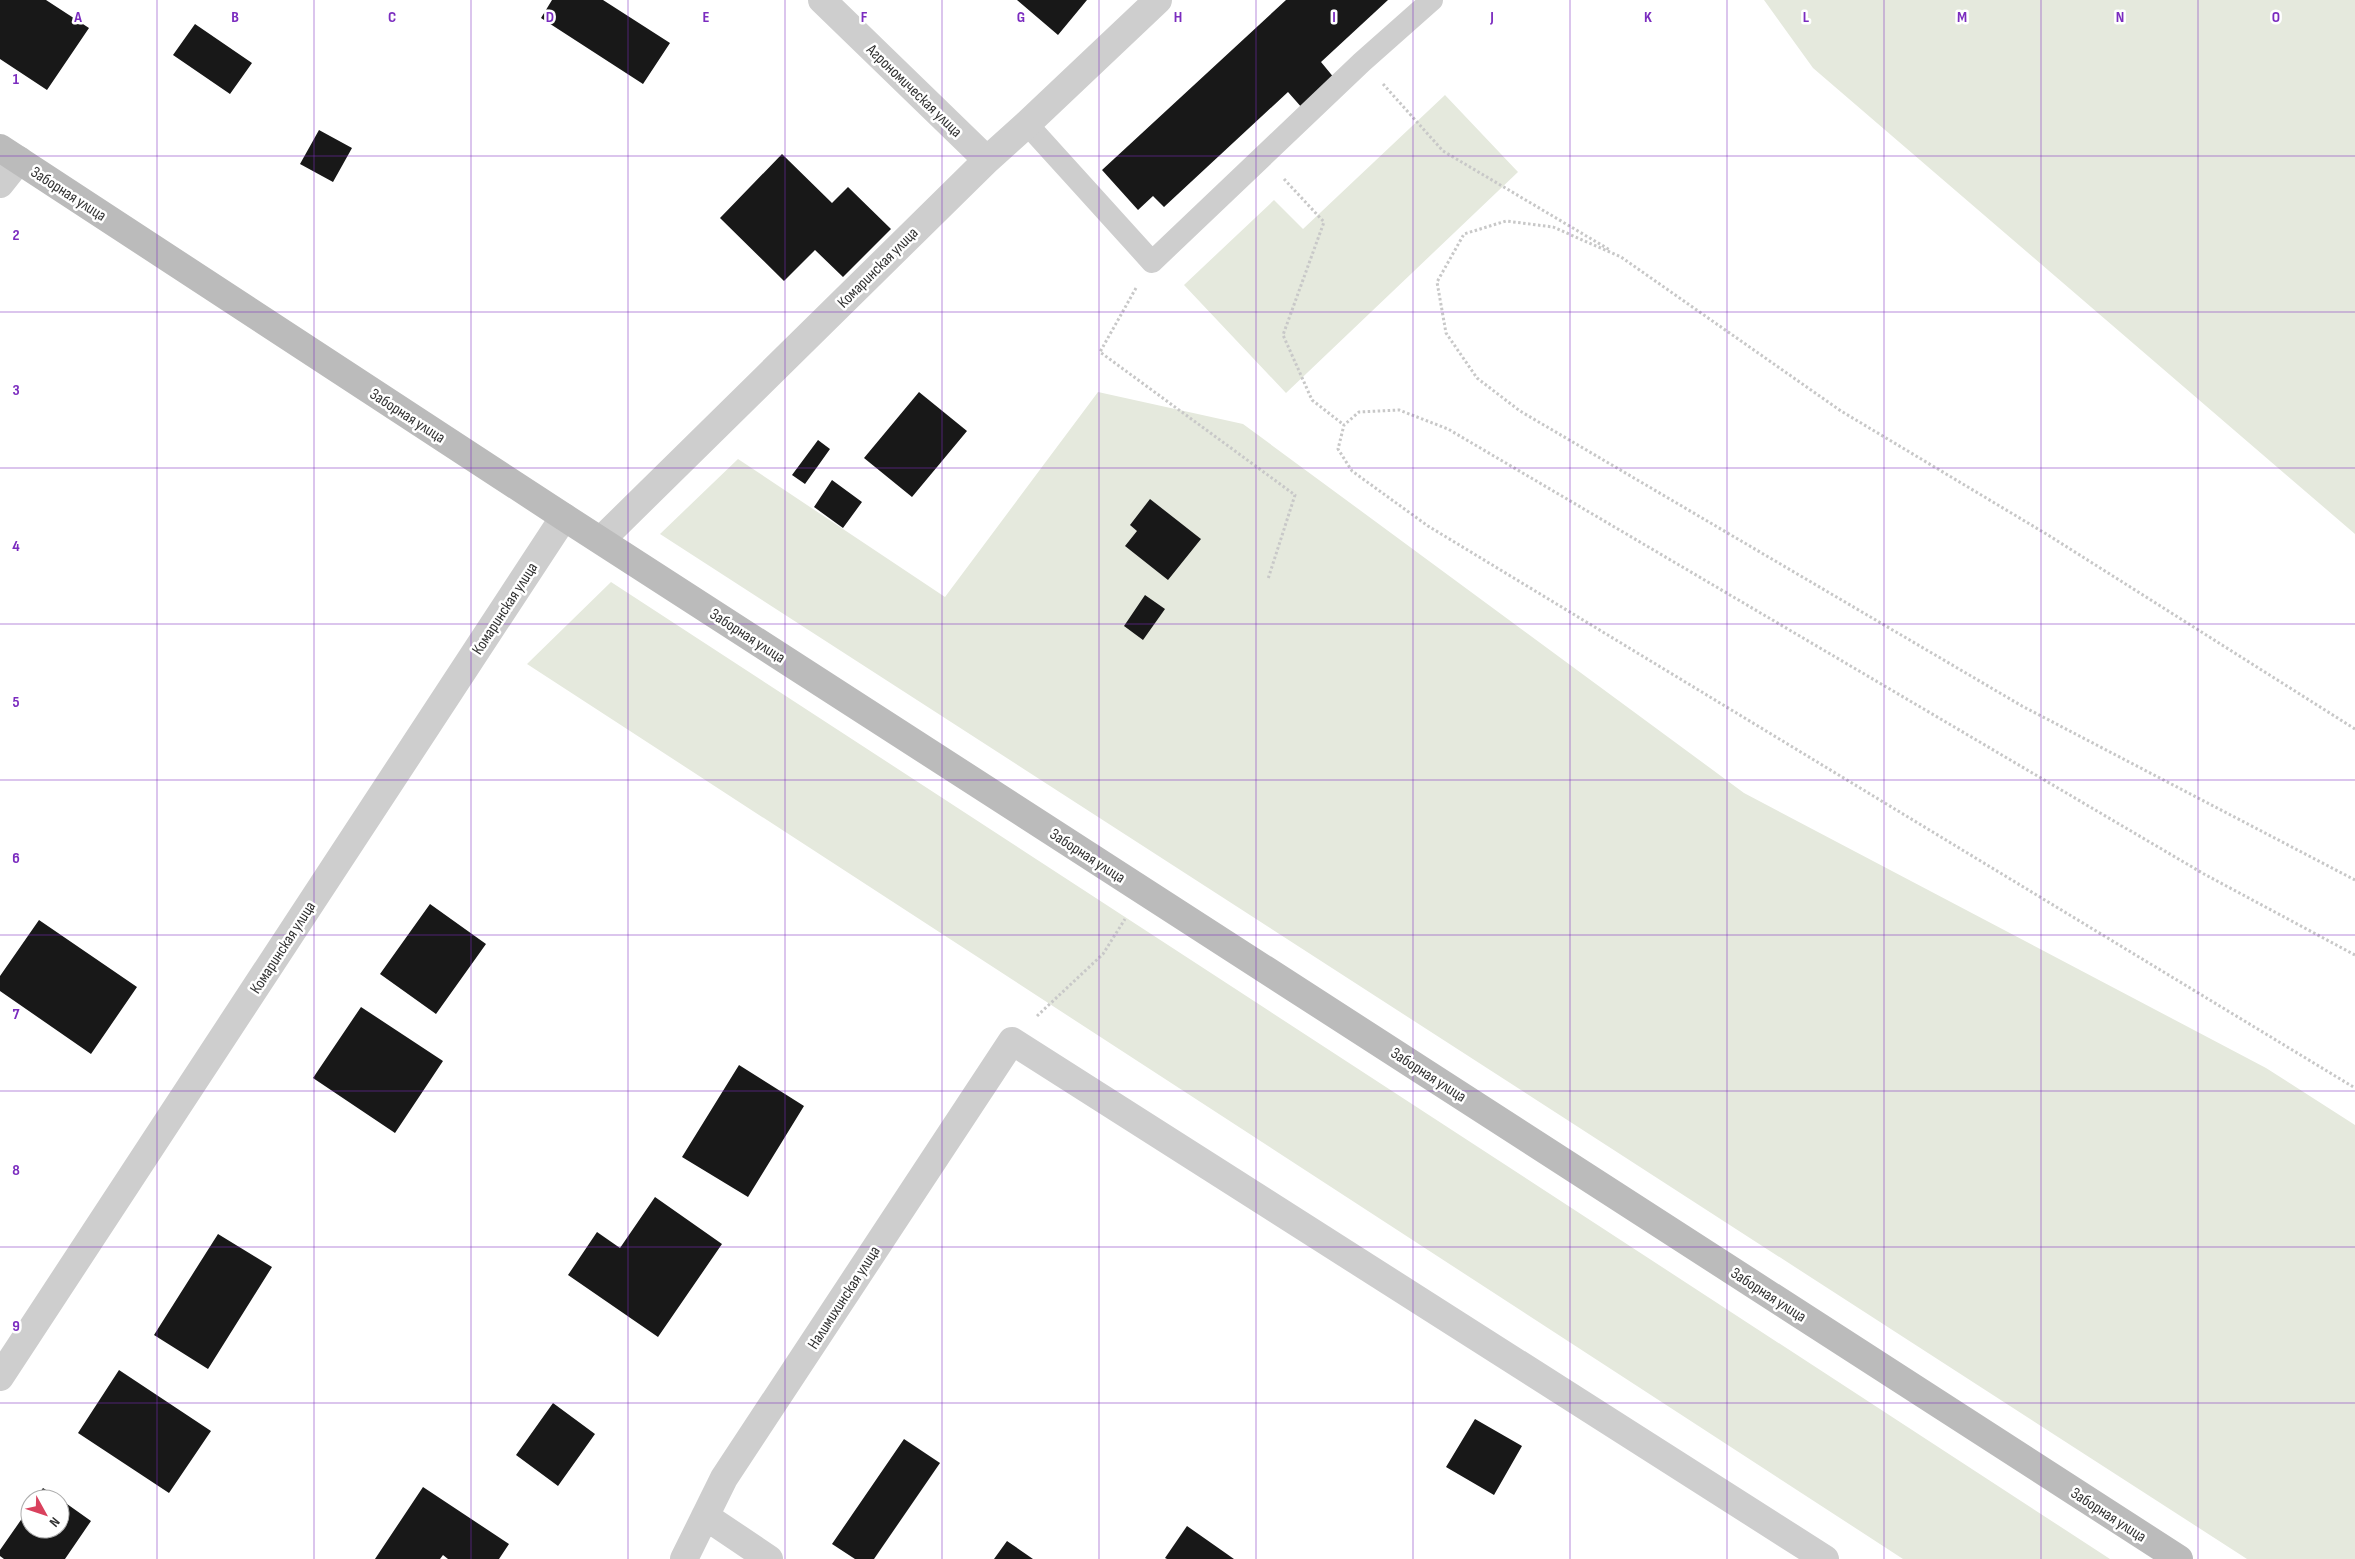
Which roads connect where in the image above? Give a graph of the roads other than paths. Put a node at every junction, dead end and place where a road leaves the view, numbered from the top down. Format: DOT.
graph roads {
  1 [pos="822,0"];
  2 [pos="1158,0"];
  3 [pos="1432,0"];
  4 [pos="1027,124"];
  5 [pos="10,154"];
  6 [pos="987,160"];
  7 [pos="0,184"];
  8 [pos="564,517"];
  9 [pos="601,540"];
  10 [pos="0,1377"];
  11 [pos="705,1516"];
  12 [pos="684,1559"];
  13 [pos="769,1559"];
  14 [pos="1825,1559"];
  15 [pos="2178,1559"];
  1 -- 6 [label="street, Агрономическая улица"];
  2 -- 4 [label="street, Комаринская улица"];
  3 -- 4 [label="lane"];
  4 -- 6 [label="street, Комаринская улица"];
  5 -- 7 [label="street"];
  5 -- 8 [label="street, Заборная улица"];
  6 -- 9 [label="street, Комаринская улица"];
  8 -- 9 [label="street, Заборная улица"];
  8 -- 10 [label="street, Комаринская улица"];
  9 -- 15 [label="street, Заборная улица"];
  11 -- 12 [label="street, Налимихинская улица"];
  11 -- 13 [label="street"];
  11 -- 14 [label="street, Налимихинская улица"];
}
